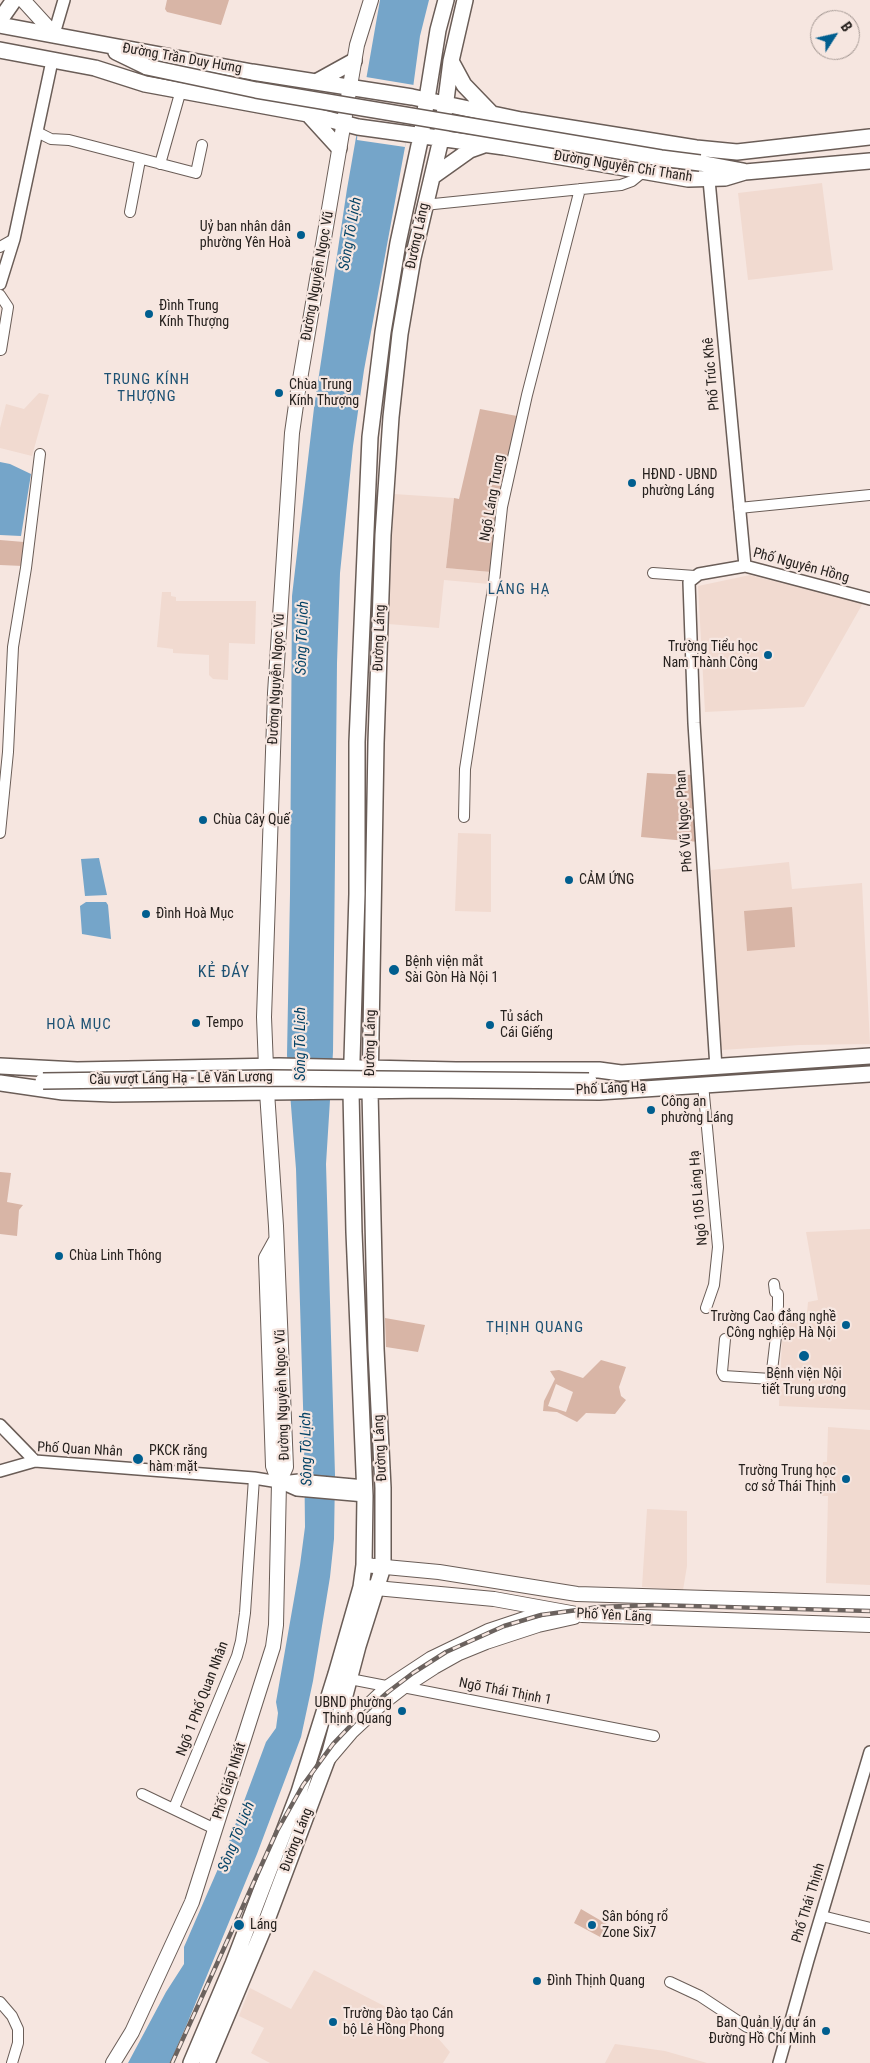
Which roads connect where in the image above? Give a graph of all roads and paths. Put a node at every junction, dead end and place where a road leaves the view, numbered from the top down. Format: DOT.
graph roads {
  1 [pos="14,0"];
  2 [pos="23,0"];
  3 [pos="64,0"];
  4 [pos="371,0"];
  5 [pos="446,0"];
  6 [pos="465,0"];
  7 [pos="0,20"];
  8 [pos="0,25"];
  9 [pos="54,34"];
  10 [pos="99,44"];
  11 [pos="0,50"];
  12 [pos="52,61"];
  13 [pos="354,61"];
  14 [pos="451,61"];
  15 [pos="147,67"];
  16 [pos="95,68"];
  17 [pos="316,82"];
  18 [pos="357,88"];
  19 [pos="181,90"];
  20 [pos="420,99"];
  21 [pos="446,104"];
  22 [pos="491,113"];
  23 [pos="308,114"];
  24 [pos="508,117"];
  25 [pos="343,123"];
  26 [pos="37,132"];
  27 [pos="414,135"];
  28 [pos="870,137"];
  29 [pos="441,139"];
  30 [pos="202,145"];
  31 [pos="485,145"];
  32 [pos="504,147"];
  33 [pos="339,148"];
  34 [pos="737,152"];
  35 [pos="140,160"];
  36 [pos="870,161"];
  37 [pos="700,163"];
  38 [pos="160,164"];
  39 [pos="643,172"];
  40 [pos="745,172"];
  41 [pos="432,177"];
  42 [pos="709,180"];
  43 [pos="580,189"];
  44 [pos="424,205"];
  45 [pos="130,212"];
  46 [pos="14,239"];
  47 [pos="0,247"];
  48 [pos="0,284"];
  49 [pos="0,295"];
  50 [pos="1,350"];
  51 [pos="40,454"];
  52 [pos="870,495"];
  53 [pos="739,508"];
  54 [pos="745,566"];
  55 [pos="653,573"];
  56 [pos="695,576"];
  57 [pos="870,599"];
  58 [pos="361,643"];
  59 [pos="380,643"];
  60 [pos="464,817"];
  61 [pos="0,832"];
  62 [pos="870,1056"];
  63 [pos="826,1059"];
  64 [pos="6,1066"];
  65 [pos="272,1066"];
  66 [pos="212,1067"];
  67 [pos="351,1067"];
  68 [pos="370,1067"];
  69 [pos="716,1068"];
  70 [pos="432,1069"];
  71 [pos="621,1073"];
  72 [pos="870,1074"];
  73 [pos="827,1077"];
  74 [pos="43,1081"];
  75 [pos="589,1081"];
  76 [pos="6,1083"];
  77 [pos="703,1084"];
  78 [pos="623,1089"];
  79 [pos="430,1090"];
  80 [pos="212,1092"];
  81 [pos="273,1092"];
  82 [pos="351,1092"];
  83 [pos="370,1092"];
  84 [pos="774,1284"];
  85 [pos="706,1308"];
  86 [pos="725,1339"];
  87 [pos="361,1387"];
  88 [pos="378,1387"];
  89 [pos="0,1425"];
  90 [pos="35,1461"];
  91 [pos="0,1471"];
  92 [pos="254,1478"];
  93 [pos="279,1482"];
  94 [pos="360,1491"];
  95 [pos="364,1566"];
  96 [pos="382,1566"];
  97 [pos="368,1588"];
  98 [pos="673,1598"];
  99 [pos="870,1603"];
  100 [pos="545,1610"];
  101 [pos="582,1616"];
  102 [pos="672,1619"];
  103 [pos="870,1625"];
  104 [pos="350,1679"];
  105 [pos="386,1686"];
  106 [pos="404,1686"];
  107 [pos="654,1736"];
  108 [pos="336,1741"];
  109 [pos="870,1752"];
  110 [pos="142,1794"];
  111 [pos="174,1808"];
  112 [pos="215,1829"];
  113 [pos="822,1916"];
  114 [pos="870,1928"];
  115 [pos="240,1967"];
  116 [pos="670,1982"];
  117 [pos="0,2002"];
  118 [pos="786,2038"];
  119 [pos="12,2063"];
  120 [pos="113,2063"];
  121 [pos="190,2063"];
  122 [pos="207,2063"];
  123 [pos="779,2063"];
  1 -- 7 [label="main road"];
  2 -- 9 [label="main road"];
  3 -- 9 [label="street"];
  4 -- 13 [label="main road, Đường Nguyễn Ngọc Vũ"];
  5 -- 20 [label="main road, Đường Láng"];
  6 -- 14 [label="main road, Đường Láng"];
  8 -- 9 [label="main road, Đường Trần Duy Hưng"];
  9 -- 10 [label="main road, Đường Trần Duy Hưng"];
  10 -- 15 [label="main road"];
  10 -- 17 [label="main road, Đường Trần Duy Hưng"];
  11 -- 12 [label="main road, Đường Trần Duy Hưng"];
  12 -- 16 [label="main road, Đường Trần Duy Hưng"];
  12 -- 26 [label="street"];
  13 -- 17 [label="main road"];
  13 -- 18 [label="main road, Đường Nguyễn Ngọc Vũ"];
  14 -- 21 [label="main road, Đường Láng"];
  14 -- 22 [label="main road"];
  15 -- 16 [label="main road"];
  15 -- 37 [label="main road, bridge"];
  16 -- 19 [label="main road, Đường Trần Duy Hưng"];
  17 -- 18 [label="main road, Đường Trần Duy Hưng"];
  17 -- 23 [label="main road"];
  18 -- 20 [label="main road, Đường Trần Duy Hưng"];
  18 -- 25 [label="main road, Đường Nguyễn Ngọc Vũ"];
  19 -- 23 [label="main road, Đường Trần Duy Hưng"];
  19 -- 38 [label="street"];
  20 -- 21 [label="main road"];
  20 -- 27 [label="main road, Đường Láng"];
  21 -- 22 [label="main road"];
  21 -- 29 [label="main road, Đường Láng"];
  22 -- 24 [label="main road"];
  23 -- 25 [label="main road, Đường Trần Duy Hưng"];
  23 -- 33 [label="main road"];
  24 -- 32 [label="main road"];
  24 -- 34 [label="main road"];
  25 -- 27 [label="main road, Đường Trần Duy Hưng"];
  25 -- 33 [label="main road, Đường Nguyễn Ngọc Vũ"];
  26 -- 35 [label="street"];
  26 -- 46 [label="street"];
  27 -- 29 [label="main road, Đường Nguyễn Chí Thanh"];
  27 -- 58 [label="main road, Đường Láng"];
  28 -- 34 [label="main road"];
  29 -- 31 [label="main road, Đường Nguyễn Chí Thanh"];
  29 -- 41 [label="main road, Đường Láng"];
  30 -- 38 [label="street"];
  31 -- 32 [label="main road, Đường Nguyễn Chí Thanh"];
  31 -- 41 [label="main road"];
  32 -- 39 [label="main road, Đường Nguyễn Chí Thanh"];
  33 -- 65 [label="main road, Đường Nguyễn Ngọc Vũ"];
  34 -- 37 [label="main road"];
  35 -- 38 [label="street"];
  35 -- 45 [label="street"];
  36 -- 40 [label="main road, Đường Nguyễn Chí Thanh"];
  37 -- 40 [label="main road"];
  39 -- 42 [label="main road, Đường Nguyễn Chí Thanh"];
  39 -- 43 [label="street"];
  40 -- 42 [label="main road, Đường Nguyễn Chí Thanh"];
  41 -- 44 [label="main road, Đường Láng"];
  42 -- 53 [label="street, Phố Trúc Khê"];
  43 -- 44 [label="street"];
  43 -- 60 [label="street, Ngõ Láng Trung"];
  44 -- 59 [label="main road, Đường Láng"];
  46 -- 47 [label="street"];
  46 -- 48 [label="street"];
  49 -- 50 [label="street"];
  51 -- 61 [label="street"];
  52 -- 53 [label="street"];
  53 -- 54 [label="street, Phố Trúc Khê"];
  54 -- 56 [label="street, Phố Nguyên Hồng"];
  54 -- 57 [label="street, Phố Nguyên Hồng"];
  55 -- 56 [label="street"];
  56 -- 69 [label="street, Phố Vũ Ngọc Phan"];
  58 -- 59 [label="main road"];
  58 -- 67 [label="main road, Đường Láng"];
  59 -- 68 [label="main road, Đường Láng"];
  62 -- 63 [label="main road, Phố Láng Hạ"];
  63 -- 69 [label="main road, Phố Láng Hạ"];
  63 -- 73 [label="main road"];
  64 -- 66 [label="main road, Phố Láng Hạ"];
  64 -- 74 [label="main road, Cầu vượt Láng Hạ - Lê Văn Lương"];
  65 -- 66 [label="main road, Phố Láng Hạ"];
  65 -- 67 [label="main road, Phố Láng Hạ"];
  65 -- 81 [label="main road, Đường Nguyễn Ngọc Vũ"];
  66 -- 80 [label="main road"];
  67 -- 68 [label="main road, Phố Láng Hạ"];
  67 -- 82 [label="main road, Đường Láng"];
  68 -- 70 [label="main road, Phố Láng Hạ"];
  68 -- 83 [label="main road, Đường Láng"];
  69 -- 71 [label="main road, Phố Láng Hạ"];
  70 -- 71 [label="main road, Phố Láng Hạ"];
  70 -- 79 [label="main road"];
  71 -- 75 [label="main road, Cầu vượt Láng Hạ - Lê Văn Lương"];
  72 -- 73 [label="main road, Phố Láng Hạ"];
  73 -- 77 [label="main road, Phố Láng Hạ"];
  74 -- 75 [label="main road, Cầu vượt Láng Hạ - Lê Văn Lương, bridge"];
  74 -- 76 [label="main road, Cầu vượt Láng Hạ - Lê Văn Lương"];
  75 -- 78 [label="main road, Cầu vượt Láng Hạ - Lê Văn Lương"];
  76 -- 80 [label="main road, Phố Láng Hạ"];
  77 -- 78 [label="main road, Phố Láng Hạ"];
  77 -- 85 [label="street, Ngõ 105 Láng Hạ"];
  78 -- 79 [label="main road, Phố Láng Hạ"];
  79 -- 83 [label="main road, Phố Láng Hạ"];
  80 -- 81 [label="main road, Phố Láng Hạ"];
  81 -- 82 [label="main road, Phố Láng Hạ"];
  81 -- 93 [label="main road, Đường Nguyễn Ngọc Vũ"];
  82 -- 83 [label="main road, Phố Láng Hạ"];
  82 -- 87 [label="main road, Đường Láng"];
  83 -- 88 [label="main road, Đường Láng"];
  84 -- 86 [label="street"];
  87 -- 88 [label="main road"];
  87 -- 94 [label="main road, Đường Láng"];
  88 -- 96 [label="main road, Đường Láng"];
  89 -- 90 [label="street"];
  90 -- 91 [label="street, Phố Quan Nhân"];
  90 -- 92 [label="street, Phố Quan Nhân"];
  92 -- 93 [label="street, Phố Quan Nhân"];
  92 -- 111 [label="street, Ngõ 1 Phố Quan Nhân"];
  93 -- 94 [label="street, Phố Quan Nhân"];
  93 -- 112 [label="main road, Phố Giáp Nhất"];
  94 -- 95 [label="main road, Đường Láng"];
  95 -- 96 [label="main road, Phố Yên Lãng"];
  95 -- 97 [label="main road, Đường Láng"];
  96 -- 97 [label="main road, Đường Láng"];
  96 -- 98 [label="main road, Phố Yên Lãng"];
  97 -- 100 [label="main road, Phố Yên Lãng"];
  97 -- 104 [label="main road, Đường Láng"];
  97 -- 115 [label="main road, Đường Láng"];
  98 -- 99 [label="main road, Phố Yên Lãng"];
  98 -- 102 [label="main road"];
  100 -- 101 [label="main road, Phố Yên Lãng"];
  100 -- 105 [label="street"];
  101 -- 102 [label="main road, Phố Yên Lãng"];
  101 -- 106 [label="main road"];
  102 -- 103 [label="main road, Phố Yên Lãng"];
  104 -- 105 [label="street, Ngõ Thái Thịnh 1"];
  104 -- 108 [label="main road, Đường Láng"];
  105 -- 106 [label="street, Ngõ Thái Thịnh 1"];
  105 -- 108 [label="street"];
  106 -- 107 [label="street, Ngõ Thái Thịnh 1"];
  106 -- 108 [label="main road"];
  108 -- 115 [label="main road, Đường Láng"];
  109 -- 113 [label="street, Phố Thái Thịnh"];
  110 -- 111 [label="street"];
  111 -- 112 [label="street"];
  112 -- 120 [label="main road, Phố Giáp Nhất"];
  113 -- 114 [label="street"];
  113 -- 118 [label="street, Phố Thái Thịnh"];
  115 -- 121 [label="main road, Đường Láng"];
  115 -- 122 [label="main road, Đường Láng"];
  116 -- 118 [label="street"];
  117 -- 119 [label="street"];
  118 -- 123 [label="street, Phố Thái Thịnh"];
}
